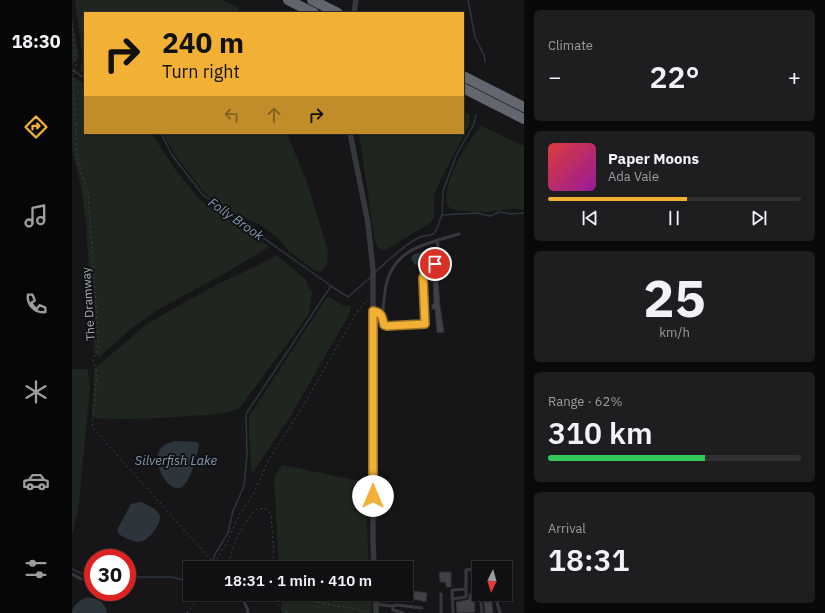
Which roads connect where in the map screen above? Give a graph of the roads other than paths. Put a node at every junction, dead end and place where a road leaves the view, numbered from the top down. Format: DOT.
graph roads {
  1 [pos="288,0"];
  2 [pos="312,0"];
  3 [pos="356,0"];
  4 [pos="312,12"];
  5 [pos="336,12"];
  6 [pos="354,12"];
  7 [pos="464,77"];
  8 [pos="464,89"];
  9 [pos="524,107"];
  10 [pos="524,119"];
  11 [pos="350,134"];
  12 [pos="459,234"];
  13 [pos="437,241"];
  14 [pos="373,311"];
  15 [pos="382,316"];
  16 [pos="374,561"];
  17 [pos="472,569"];
  18 [pos="72,574"];
  19 [pos="81,579"];
  20 [pos="466,589"];
  21 [pos="441,594"];
  22 [pos="452,599"];
  23 [pos="244,601"];
  24 [pos="481,601"];
  25 [pos="497,601"];
  26 [pos="376,604"];
  27 [pos="392,606"];
  28 [pos="422,608"];
  29 [pos="248,613"];
  30 [pos="376,613"];
  31 [pos="403,613"];
  32 [pos="441,613"];
  33 [pos="453,613"];
  34 [pos="482,613"];
  35 [pos="500,613"];
  1 -- 4 [label="highway"];
  2 -- 5 [label="highway"];
  3 -- 6 [label="street"];
  7 -- 9 [label="highway"];
  8 -- 10 [label="highway"];
  11 -- 14 [label="street"];
  12 -- 13 [label="lane"];
  13 -- 15 [label="lane"];
  13 -- 15 [label="lane"];
  14 -- 15 [label="lane"];
  14 -- 16 [label="street"];
  17 -- 20 [label="lane"];
  18 -- 19 [label="lane"];
  20 -- 22 [label="lane"];
  20 -- 22 [label="lane"];
  21 -- 32 [label="lane"];
  22 -- 33 [label="lane"];
  23 -- 29 [label="lane"];
  24 -- 34 [label="lane"];
  25 -- 35 [label="lane"];
  26 -- 27 [label="lane"];
  26 -- 30 [label="street"];
  27 -- 28 [label="lane"];
  27 -- 31 [label="lane"];
}
